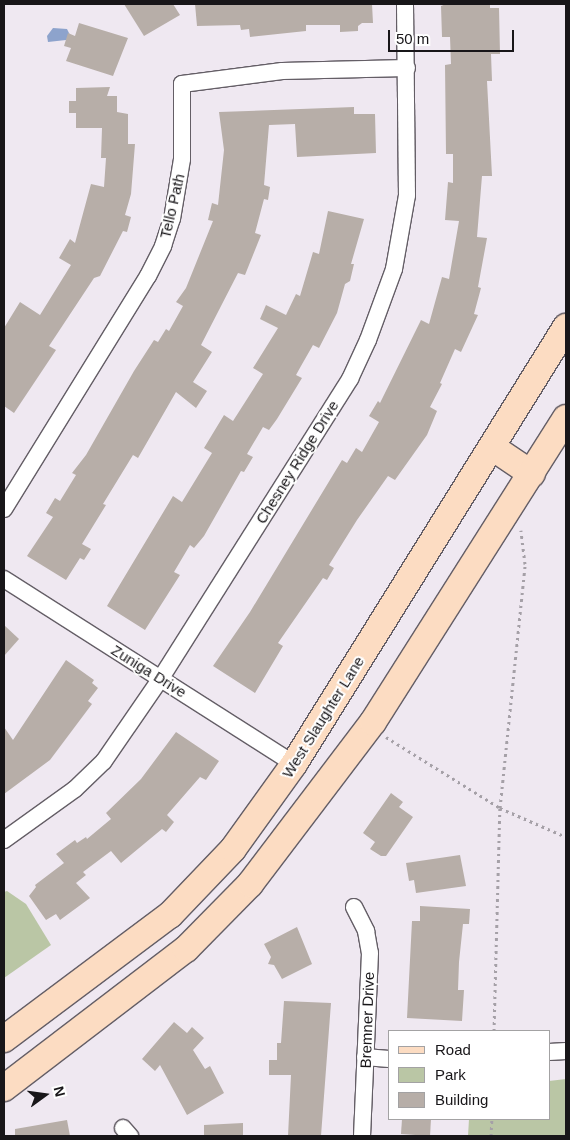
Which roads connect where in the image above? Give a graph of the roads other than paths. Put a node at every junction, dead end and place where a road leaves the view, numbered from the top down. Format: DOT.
graph roads {
  1 [pos="405,4"];
  2 [pos="406,68"];
  3 [pos="566,328"];
  4 [pos="566,418"];
  5 [pos="492,447"];
  6 [pos="532,474"];
  7 [pos="4,509"];
  8 [pos="4,579"];
  9 [pos="161,678"];
  10 [pos="294,764"];
  11 [pos="4,840"];
  12 [pos="354,907"];
  13 [pos="12,1033"];
  14 [pos="566,1051"];
  15 [pos="550,1052"];
  16 [pos="365,1058"];
  17 [pos="388,1059"];
  18 [pos="41,1061"];
  19 [pos="4,1088"];
  20 [pos="362,1136"];
  1 -- 2 [label="street, Chesney Ridge Drive"];
  2 -- 7 [label="street, Tello Path"];
  2 -- 9 [label="street, Chesney Ridge Drive"];
  3 -- 5 [label="main road, West Slaughter Lane"];
  4 -- 6 [label="main road"];
  5 -- 6 [label="main road"];
  5 -- 10 [label="main road, West Slaughter Lane"];
  6 -- 18 [label="main road"];
  8 -- 9 [label="street, Zuniga Drive"];
  9 -- 10 [label="street, Zuniga Drive"];
  9 -- 11 [label="street, Chesney Ridge Drive"];
  10 -- 13 [label="main road, West Slaughter Lane"];
  12 -- 16 [label="street, Bremner Drive"];
  13 -- 18 [label="main road"];
  14 -- 15 [label="street"];
  16 -- 17 [label="street"];
  16 -- 20 [label="street, Bremner Drive"];
  18 -- 19 [label="main road"];
}
